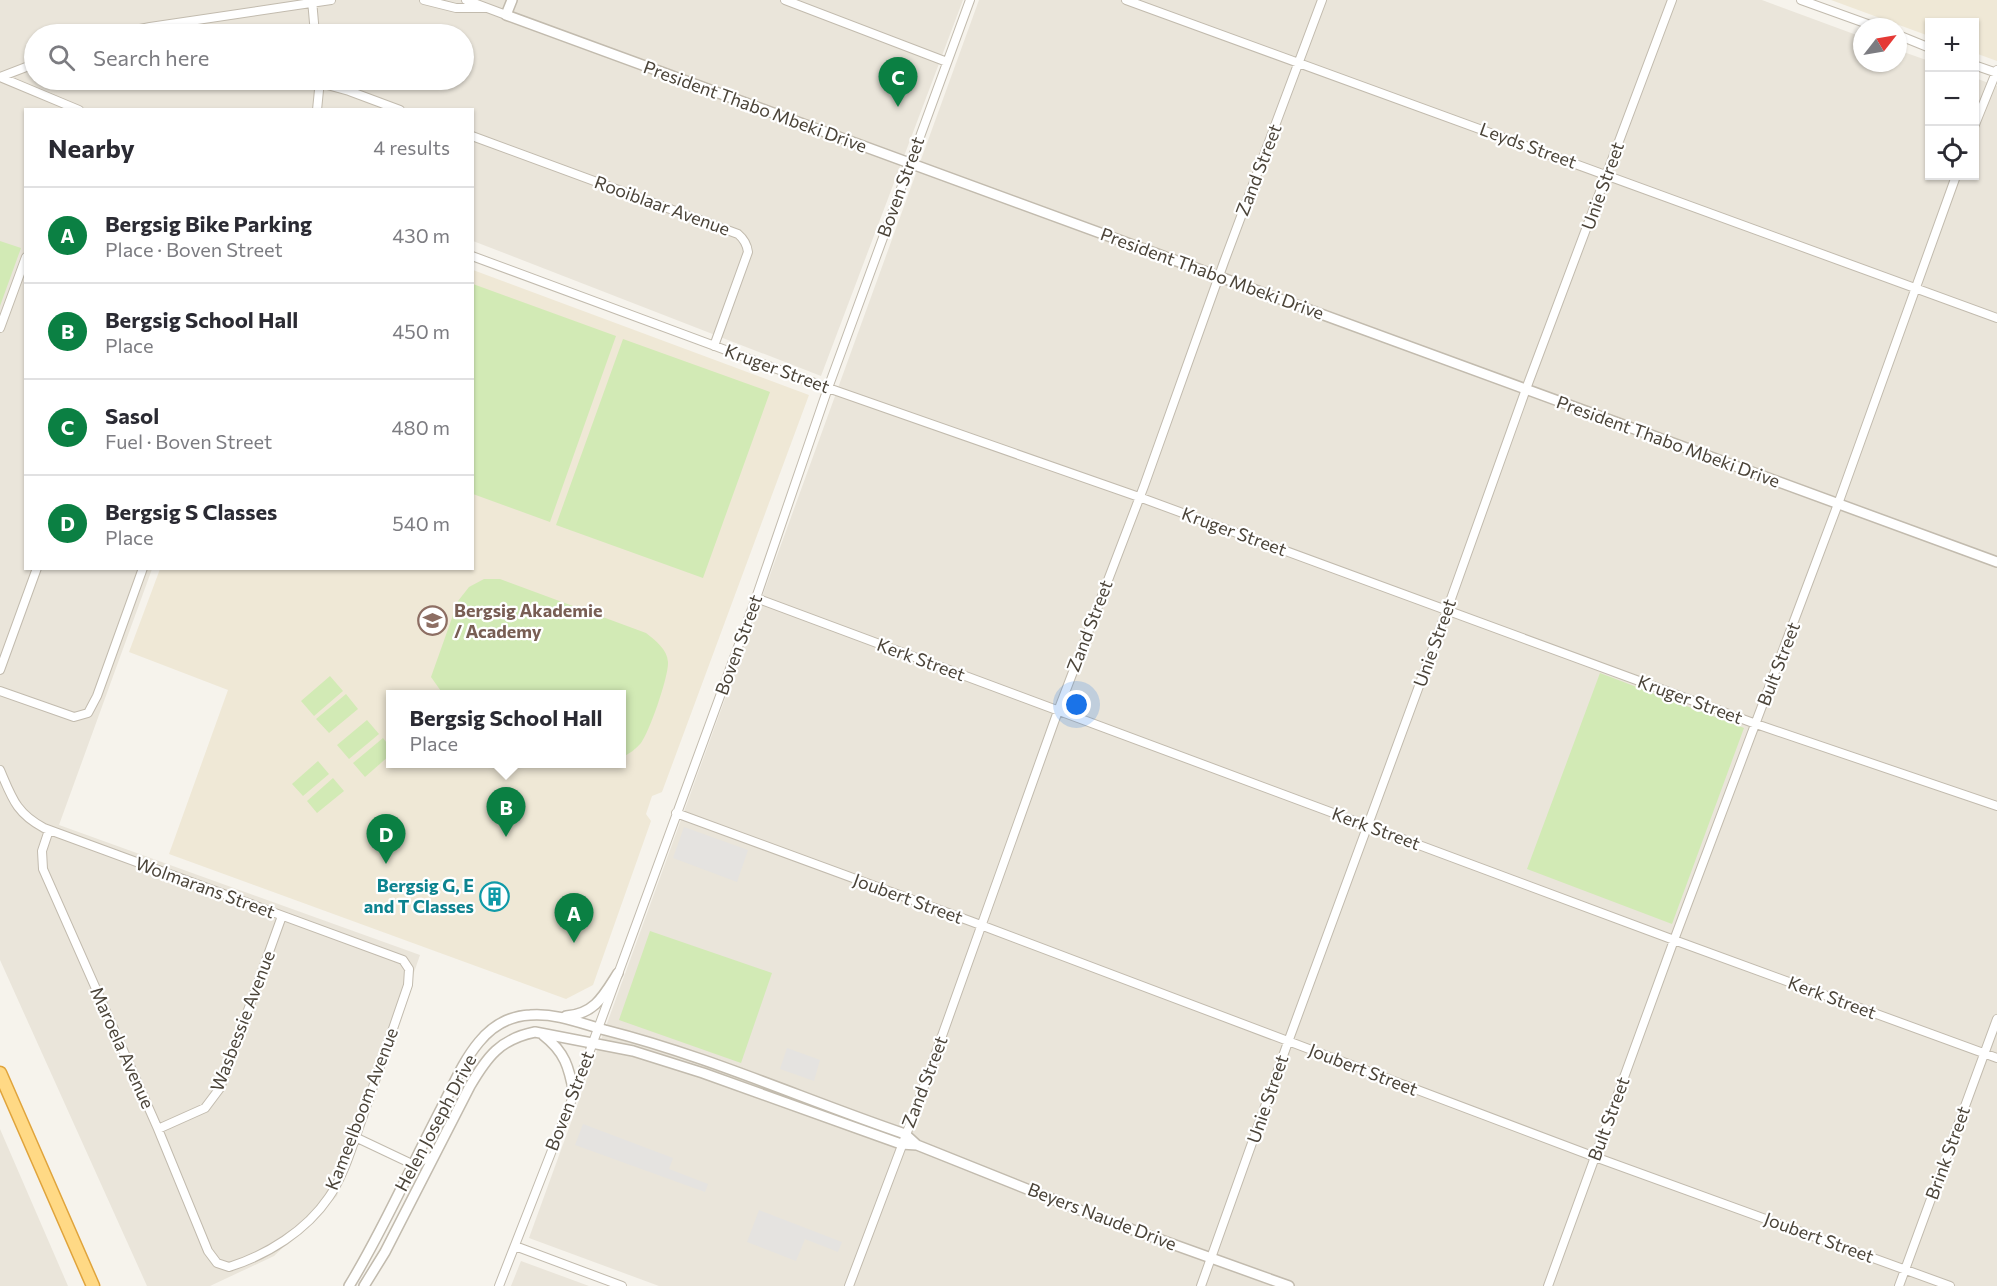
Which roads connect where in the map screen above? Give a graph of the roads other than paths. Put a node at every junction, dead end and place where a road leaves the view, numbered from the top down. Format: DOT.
graph roads {
  1 [pos="331,0"];
  2 [pos="424,0"];
  3 [pos="466,0"];
  4 [pos="512,0"];
  5 [pos="785,0"];
  6 [pos="970,0"];
  7 [pos="1126,0"];
  8 [pos="1323,0"];
  9 [pos="1672,0"];
  10 [pos="1801,0"];
  11 [pos="312,1"];
  12 [pos="487,8"];
  13 [pos="506,15"];
  14 [pos="1853,19"];
  15 [pos="169,24"];
  16 [pos="314,24"];
  17 [pos="1907,39"];
  18 [pos="1925,46"];
  19 [pos="947,62"];
  20 [pos="1300,63"];
  21 [pos="1979,67"];
  22 [pos="24,68"];
  23 [pos="1997,72"];
  24 [pos="0,77"];
  25 [pos="24,87"];
  26 [pos="32,90"];
  27 [pos="319,90"];
  28 [pos="346,90"];
  29 [pos="76,108"];
  30 [pos="317,108"];
  31 [pos="395,108"];
  32 [pos="1974,126"];
  33 [pos="474,137"];
  34 [pos="909,164"];
  35 [pos="1607,175"];
  36 [pos="1955,180"];
  37 [pos="474,257"];
  38 [pos="24,262"];
  39 [pos="1219,277"];
  40 [pos="1915,288"];
  41 [pos="1997,318"];
  42 [pos="0,328"];
  43 [pos="714,346"];
  44 [pos="828,388"];
  45 [pos="1526,389"];
  46 [pos="1139,497"];
  47 [pos="1838,504"];
  48 [pos="1997,562"];
  49 [pos="36,570"];
  50 [pos="142,570"];
  51 [pos="756,598"];
  52 [pos="1447,610"];
  53 [pos="0,670"];
  54 [pos="0,691"];
  55 [pos="1058,711"];
  56 [pos="1756,724"];
  57 [pos="0,770"];
  58 [pos="1997,806"];
  59 [pos="676,813"];
  60 [pos="1367,826"];
  61 [pos="49,830"];
  62 [pos="282,916"];
  63 [pos="982,926"];
  64 [pos="1674,940"];
  65 [pos="403,960"];
  66 [pos="618,973"];
  67 [pos="561,1016"];
  68 [pos="1997,1019"];
  69 [pos="597,1028"];
  70 [pos="541,1033"];
  71 [pos="1288,1042"];
  72 [pos="592,1043"];
  73 [pos="1985,1053"];
  74 [pos="1997,1058"];
  75 [pos="0,1073"];
  76 [pos="574,1094"];
  77 [pos="158,1129"];
  78 [pos="905,1134"];
  79 [pos="355,1137"];
  80 [pos="901,1144"];
  81 [pos="916,1145"];
  82 [pos="432,1156"];
  83 [pos="1594,1157"];
  84 [pos="412,1164"];
  85 [pos="514,1246"];
  86 [pos="1212,1258"];
  87 [pos="217,1263"];
  88 [pos="1905,1270"];
  89 [pos="93,1286"];
  90 [pos="349,1286"];
  91 [pos="364,1286"];
  92 [pos="499,1286"];
  93 [pos="622,1286"];
  94 [pos="849,1286"];
  95 [pos="1201,1286"];
  96 [pos="1289,1286"];
  97 [pos="1548,1286"];
  98 [pos="1899,1286"];
  99 [pos="1950,1286"];
  1 -- 11 [label="street"];
  2 -- 12 [label="street, President Thabo Mbeki Drive"];
  3 -- 12 [label="street"];
  4 -- 13 [label="street"];
  5 -- 19 [label="street"];
  6 -- 19 [label="street, Boven Street"];
  7 -- 20 [label="street, Leyds Street"];
  8 -- 20 [label="street, Zand Street"];
  9 -- 35 [label="street, Unie Street"];
  10 -- 14 [label="street"];
  11 -- 15 [label="street"];
  11 -- 16 [label="street"];
  12 -- 13 [label="street, President Thabo Mbeki Drive"];
  13 -- 34 [label="street, President Thabo Mbeki Drive"];
  17 -- 18 [label="street"];
  19 -- 34 [label="street, Boven Street"];
  20 -- 35 [label="street, Leyds Street"];
  20 -- 39 [label="street, Zand Street"];
  21 -- 23 [label="street"];
  22 -- 24 [label="street"];
  23 -- 32 [label="street"];
  24 -- 25 [label="street"];
  26 -- 29 [label="street"];
  27 -- 30 [label="street"];
  28 -- 31 [label="street"];
  33 -- 43 [label="street, Rooiblaar Avenue"];
  34 -- 39 [label="street, President Thabo Mbeki Drive"];
  34 -- 44 [label="street, Boven Street"];
  35 -- 40 [label="street, Leyds Street"];
  35 -- 45 [label="street, Unie Street"];
  36 -- 40 [label="street, Bult Street"];
  37 -- 43 [label="street, Kruger Street"];
  38 -- 42 [label="street"];
  39 -- 45 [label="street, President Thabo Mbeki Drive"];
  39 -- 46 [label="street, Zand Street"];
  40 -- 41 [label="street, Leyds Street"];
  40 -- 47 [label="street, Bult Street"];
  43 -- 44 [label="street, Kruger Street"];
  44 -- 46 [label="street, Kruger Street"];
  44 -- 51 [label="street, Boven Street"];
  45 -- 47 [label="street, President Thabo Mbeki Drive"];
  45 -- 52 [label="street, Unie Street"];
  46 -- 52 [label="street, Kruger Street"];
  46 -- 55 [label="street, Zand Street"];
  47 -- 48 [label="street, President Thabo Mbeki Drive"];
  47 -- 56 [label="street, Bult Street"];
  49 -- 53 [label="street"];
  50 -- 54 [label="street"];
  51 -- 55 [label="street, Kerk Street"];
  51 -- 59 [label="street, Boven Street"];
  52 -- 56 [label="street, Kruger Street"];
  52 -- 60 [label="street, Unie Street"];
  55 -- 60 [label="street, Kerk Street"];
  55 -- 63 [label="street, Zand Street"];
  56 -- 58 [label="street, Kruger Street"];
  56 -- 64 [label="street, Bult Street"];
  57 -- 61 [label="street, Wolmarans Street"];
  59 -- 63 [label="street, Joubert Street"];
  59 -- 66 [label="street, Boven Street"];
  60 -- 64 [label="street, Kerk Street"];
  60 -- 71 [label="street, Unie Street"];
  61 -- 62 [label="street, Wolmarans Street"];
  61 -- 77 [label="street, Maroela Avenue"];
  62 -- 65 [label="street, Wolmarans Street"];
  62 -- 77 [label="street, Wasbessie Avenue"];
  63 -- 71 [label="street, Joubert Street"];
  63 -- 78 [label="street, Zand Street"];
  64 -- 73 [label="street, Kerk Street"];
  64 -- 83 [label="street, Bult Street"];
  65 -- 79 [label="street, Kameelboom Avenue"];
  66 -- 67 [label="street"];
  66 -- 69 [label="street, Boven Street"];
  67 -- 69 [label="street, Helen Joseph Drive"];
  67 -- 84 [label="street, Helen Joseph Drive"];
  68 -- 73 [label="street, Brink Street"];
  69 -- 72 [label="street, Boven Street"];
  69 -- 78 [label="street, Beyers Naude Drive"];
  70 -- 72 [label="street, Helen Joseph Drive"];
  70 -- 76 [label="street"];
  70 -- 82 [label="street, Helen Joseph Drive"];
  71 -- 83 [label="street, Joubert Street"];
  71 -- 86 [label="street, Unie Street"];
  72 -- 76 [label="street, Boven Street"];
  72 -- 80 [label="street, Beyers Naude Drive"];
  73 -- 74 [label="street, Kerk Street"];
  73 -- 88 [label="street, Brink Street"];
  75 -- 89 [label="highway"];
  76 -- 85 [label="street, Boven Street"];
  77 -- 87 [label="street, Maroela Avenue"];
  78 -- 80 [label="street, Zand Street"];
  78 -- 81 [label="street, Beyers Naude Drive"];
  79 -- 84 [label="street"];
  79 -- 87 [label="street, Kameelboom Avenue"];
  80 -- 81 [label="street, Beyers Naude Drive"];
  80 -- 94 [label="street, Zand Street"];
  81 -- 86 [label="street, Beyers Naude Drive"];
  82 -- 84 [label="street"];
  82 -- 91 [label="street, Helen Joseph Drive"];
  83 -- 88 [label="street, Joubert Street"];
  83 -- 97 [label="street, Bult Street"];
  84 -- 90 [label="street, Helen Joseph Drive"];
  85 -- 92 [label="street, Boven Street"];
  85 -- 93 [label="street"];
  86 -- 95 [label="street, Unie Street"];
  86 -- 96 [label="street, Beyers Naude Drive"];
  88 -- 98 [label="street, Brink Street"];
  88 -- 99 [label="street, Joubert Street"];
}
